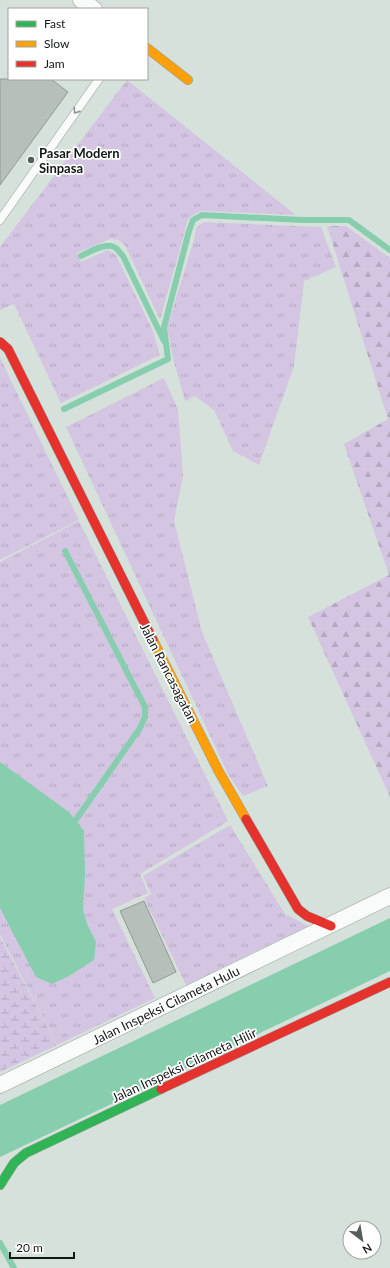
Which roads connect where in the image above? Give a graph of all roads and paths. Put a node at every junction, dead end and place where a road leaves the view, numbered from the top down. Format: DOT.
graph roads {
  1 [pos="81,0"];
  2 [pos="93,8"];
  3 [pos="148,49"];
  4 [pos="98,80"];
  5 [pos="188,80"];
  6 [pos="0,220"];
  7 [pos="0,342"];
  8 [pos="390,896"];
  9 [pos="331,926"];
  10 [pos="390,982"];
  11 [pos="0,1084"];
  12 [pos="0,1185"];
  1 -- 2 [label="street"];
  3 -- 5 [label="street"];
  4 -- 6 [label="lane, one-way"];
  7 -- 9 [label="street, Jalan Rancasagatan"];
  8 -- 9 [label="street"];
  9 -- 11 [label="street, Jalan Inspeksi Cilameta Hulu"];
  10 -- 12 [label="street, Jalan Inspeksi Cilameta Hilir"];
}
